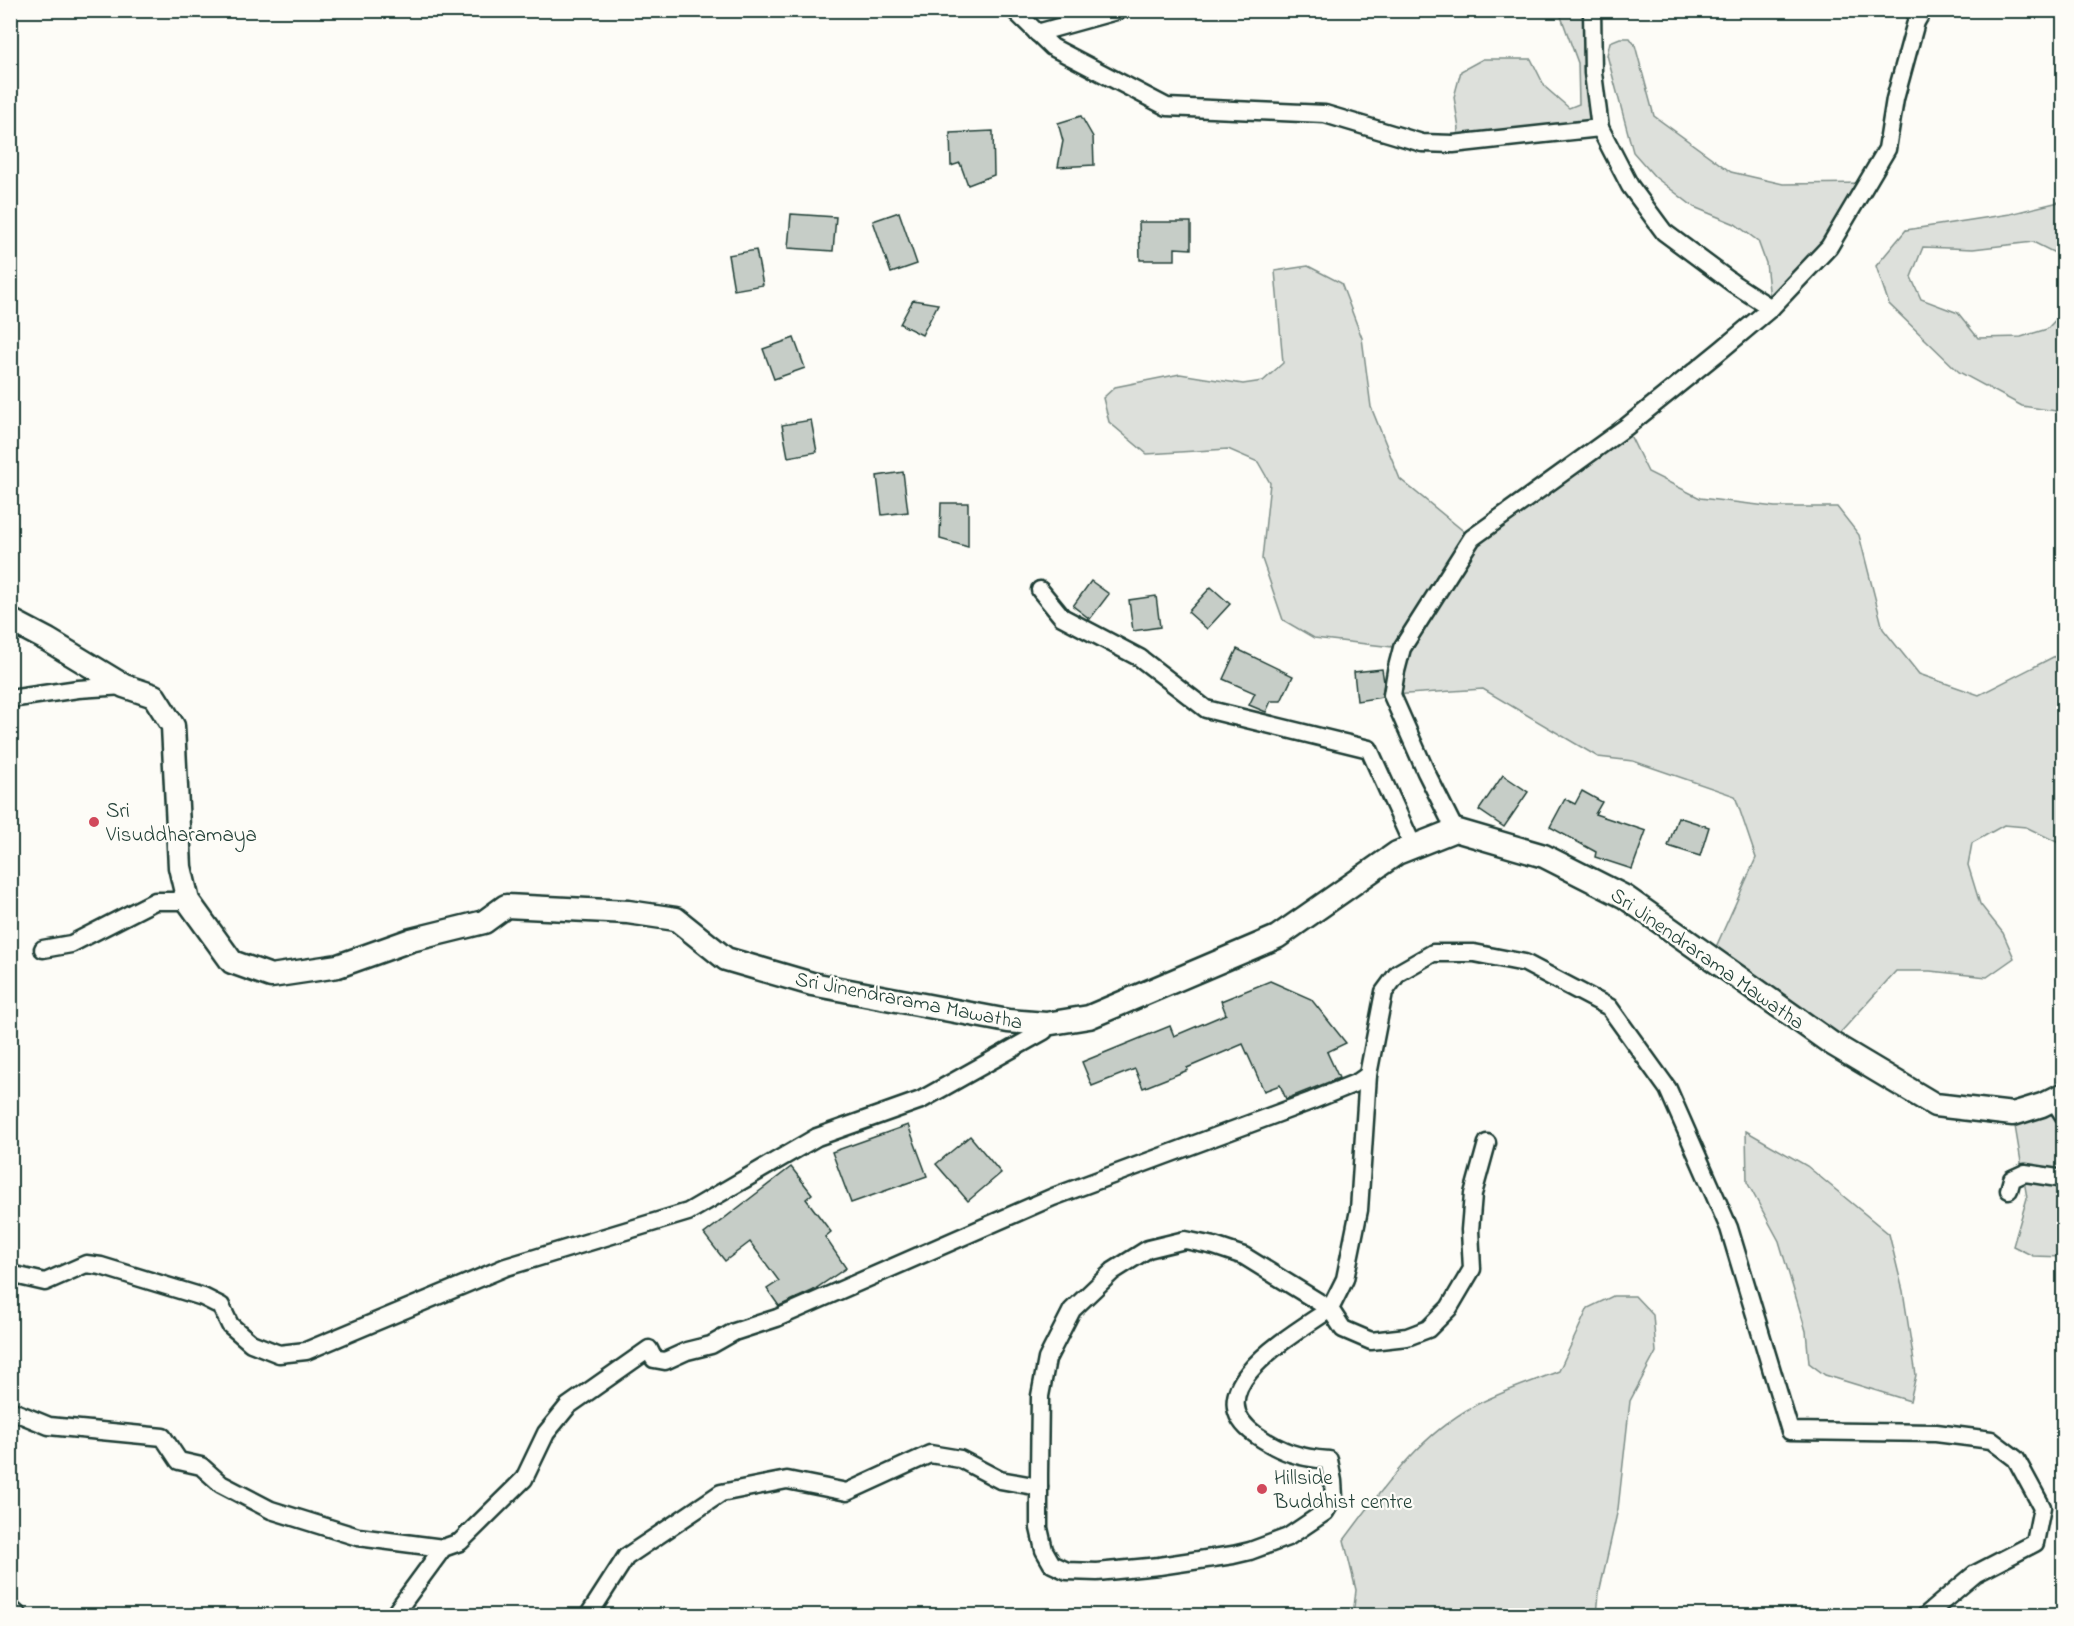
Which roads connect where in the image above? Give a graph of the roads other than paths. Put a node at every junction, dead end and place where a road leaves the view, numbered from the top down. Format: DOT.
graph roads {
  1 [pos="1014,10"];
  2 [pos="1120,10"];
  3 [pos="1592,10"];
  4 [pos="1923,10"];
  5 [pos="1037,33"];
  6 [pos="1600,128"];
  7 [pos="1771,308"];
  8 [pos="1040,590"];
  9 [pos="10,620"];
  10 [pos="124,686"];
  11 [pos="10,699"];
  12 [pos="1455,830"];
  13 [pos="1413,846"];
  14 [pos="188,902"];
  15 [pos="43,949"];
  16 [pos="1046,1024"];
  17 [pos="1368,1075"];
  18 [pos="2060,1103"];
  19 [pos="1487,1143"];
  20 [pos="2064,1179"];
  21 [pos="2009,1190"];
  22 [pos="10,1274"];
  23 [pos="1330,1309"];
  24 [pos="10,1410"];
  25 [pos="1039,1487"];
  26 [pos="443,1548"];
  27 [pos="10,1608"];
  28 [pos="19,1616"];
  29 [pos="393,1616"];
  30 [pos="588,1616"];
  31 [pos="1925,1616"];
  1 -- 5 [label="street"];
  2 -- 5 [label="street"];
  3 -- 6 [label="street"];
  4 -- 7 [label="street"];
  5 -- 6 [label="street"];
  6 -- 7 [label="street"];
  7 -- 12 [label="street"];
  8 -- 13 [label="street"];
  9 -- 10 [label="main road"];
  10 -- 11 [label="street"];
  10 -- 14 [label="main road"];
  12 -- 13 [label="main road, Sri Jinendrarama Mawatha"];
  12 -- 18 [label="main road, Sri Jinendrarama Mawatha"];
  13 -- 16 [label="main road, Sri Jinendrarama Mawatha"];
  14 -- 15 [label="street"];
  14 -- 16 [label="main road, Sri Jinendrarama Mawatha"];
  16 -- 22 [label="street"];
  17 -- 23 [label="street"];
  17 -- 26 [label="street"];
  17 -- 31 [label="street"];
  19 -- 23 [label="street"];
  20 -- 21 [label="street"];
  23 -- 25 [label="street"];
  23 -- 25 [label="street"];
  24 -- 26 [label="street"];
  25 -- 30 [label="street"];
  26 -- 29 [label="street"];
  27 -- 28 [label="street"];
}
